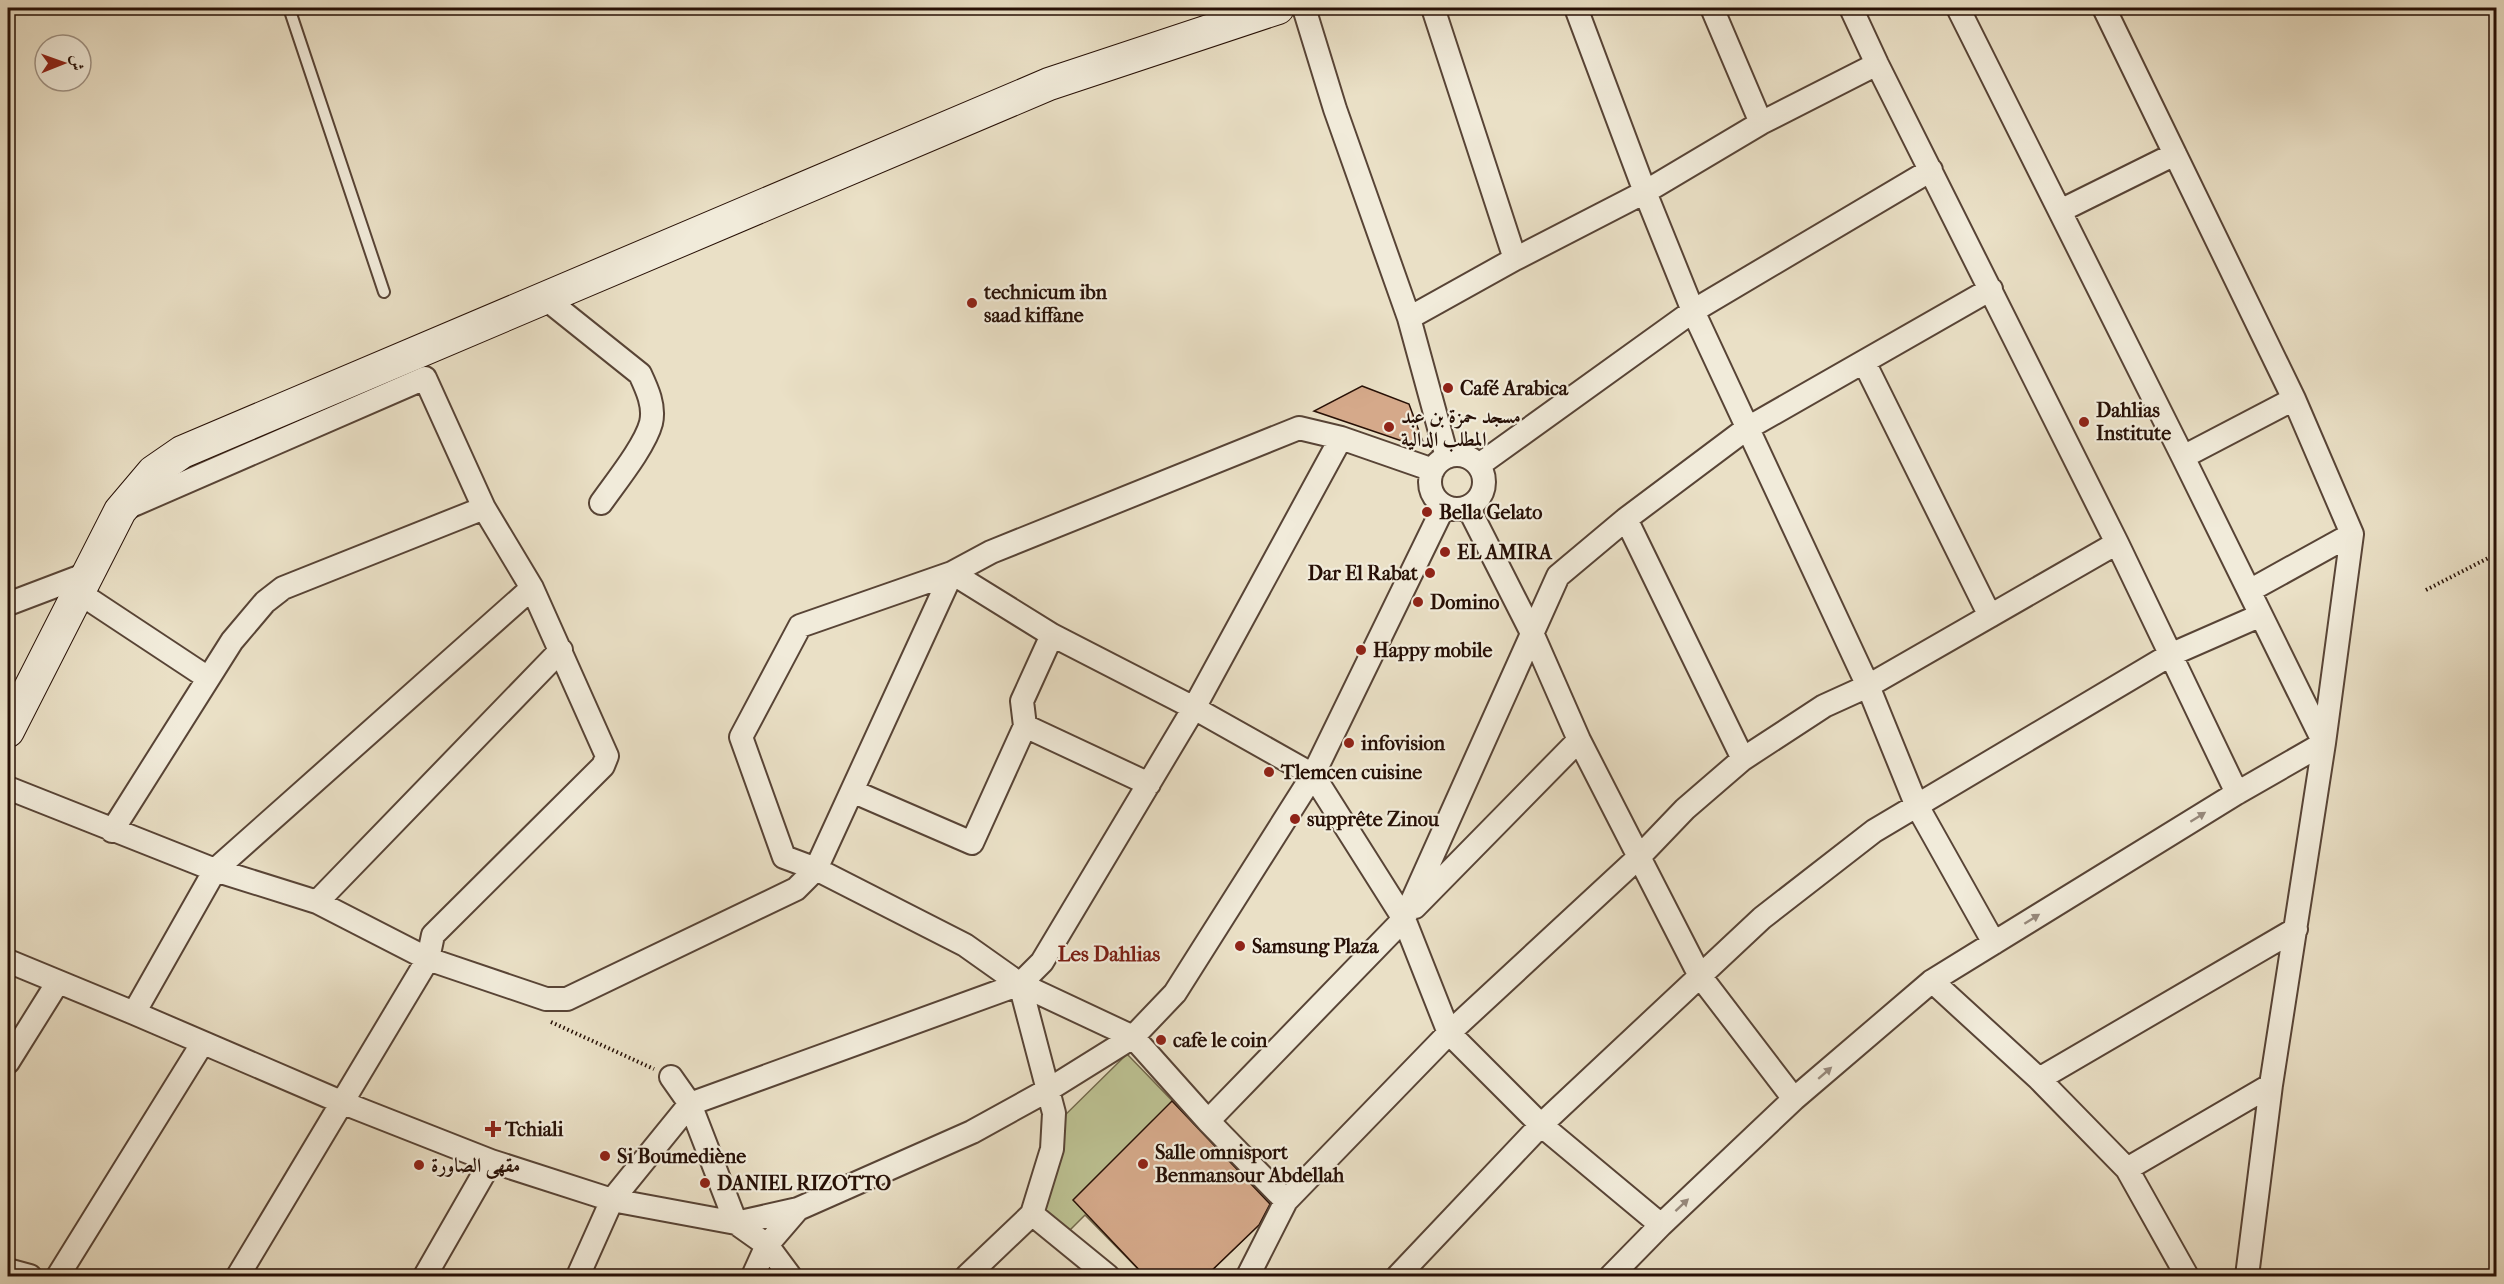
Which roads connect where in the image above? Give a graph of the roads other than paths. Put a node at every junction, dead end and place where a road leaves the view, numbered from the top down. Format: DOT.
graph roads {
  1 [pos="289,8"];
  2 [pos="1278,8"];
  3 [pos="1304,8"];
  4 [pos="1433,8"];
  5 [pos="1576,8"];
  6 [pos="1712,8"];
  7 [pos="1851,8"];
  8 [pos="1958,8"];
  9 [pos="2104,8"];
  10 [pos="1877,64"];
  11 [pos="1761,123"];
  12 [pos="2175,154"];
  13 [pos="1931,171"];
  14 [pos="1645,192"];
  15 [pos="2060,211"];
  16 [pos="1515,259"];
  17 [pos="1991,289"];
  18 [pos="384,292"];
  19 [pos="545,298"];
  20 [pos="1693,311"];
  21 [pos="1409,318"];
  22 [pos="1864,362"];
  23 [pos="2294,399"];
  24 [pos="1746,429"];
  25 [pos="1341,438"];
  26 [pos="2183,457"];
  27 [pos="1440,463"];
  28 [pos="1479,465"];
  29 [pos="601,503"];
  30 [pos="1444,506"];
  31 [pos="1468,507"];
  32 [pos="483,508"];
  33 [pos="120,511"];
  34 [pos="1626,519"];
  35 [pos="2352,534"];
  36 [pos="2117,543"];
  37 [pos="952,573"];
  38 [pos="82,583"];
  39 [pos="532,588"];
  40 [pos="2249,591"];
  41 [pos="8,604"];
  42 [pos="1990,616"];
  43 [pos="2259,616"];
  44 [pos="1532,633"];
  45 [pos="1052,635"];
  46 [pos="561,650"];
  47 [pos="2170,655"];
  48 [pos="208,678"];
  49 [pos="1868,686"];
  50 [pos="1194,708"];
  51 [pos="1024,726"];
  52 [pos="8,731"];
  53 [pos="1579,740"];
  54 [pos="2324,743"];
  55 [pos="1743,759"];
  56 [pos="1313,775"];
  57 [pos="1149,784"];
  58 [pos="8,788"];
  59 [pos="852,791"];
  60 [pos="2237,793"];
  61 [pos="1916,804"];
  62 [pos="112,831"];
  63 [pos="1639,856"];
  64 [pos="816,869"];
  65 [pos="215,870"];
  66 [pos="317,902"];
  67 [pos="1404,919"];
  68 [pos="2296,929"];
  69 [pos="1994,942"];
  70 [pos="428,959"];
  71 [pos="8,961"];
  72 [pos="1700,976"];
  73 [pos="1932,981"];
  74 [pos="58,982"];
  75 [pos="1020,984"];
  76 [pos="134,1013"];
  77 [pos="1449,1033"];
  78 [pos="1133,1037"];
  79 [pos="202,1044"];
  80 [pos="8,1062"];
  81 [pos="671,1077"];
  82 [pos="2038,1079"];
  83 [pos="2271,1085"];
  84 [pos="1048,1090"];
  85 [pos="1794,1100"];
  86 [pos="341,1102"];
  87 [pos="690,1104"];
  88 [pos="1208,1122"];
  89 [pos="1541,1125"];
  90 [pos="491,1161"];
  91 [pos="2127,1169"];
  92 [pos="612,1200"];
  93 [pos="1286,1201"];
  94 [pos="798,1209"];
  95 [pos="1032,1214"];
  96 [pos="736,1223"];
  97 [pos="1661,1226"];
  98 [pos="767,1245"];
  99 [pos="8,1270"];
  100 [pos="30,1276"];
  101 [pos="58,1276"];
  102 [pos="238,1276"];
  103 [pos="425,1276"];
  104 [pos="578,1276"];
  105 [pos="753,1276"];
  106 [pos="790,1276"];
  107 [pos="967,1276"];
  108 [pos="1108,1276"];
  109 [pos="1248,1276"];
  110 [pos="1398,1276"];
  111 [pos="1611,1276"];
  112 [pos="2187,1276"];
  113 [pos="2247,1276"];
  1 -- 18 [label="lane"];
  2 -- 19 [label="street"];
  3 -- 21 [label="street"];
  4 -- 16 [label="street"];
  5 -- 14 [label="street"];
  6 -- 11 [label="street"];
  7 -- 10 [label="street"];
  8 -- 15 [label="street"];
  9 -- 12 [label="street"];
  10 -- 11 [label="street"];
  10 -- 13 [label="street"];
  11 -- 14 [label="street"];
  12 -- 15 [label="street"];
  12 -- 23 [label="street"];
  13 -- 17 [label="street"];
  13 -- 20 [label="street"];
  14 -- 16 [label="street"];
  14 -- 20 [label="street"];
  15 -- 26 [label="street"];
  16 -- 21 [label="street"];
  17 -- 22 [label="street"];
  17 -- 36 [label="street"];
  19 -- 29 [label="street"];
  19 -- 33 [label="street"];
  20 -- 24 [label="street"];
  20 -- 28 [label="street"];
  21 -- 27 [label="street"];
  22 -- 24 [label="street"];
  22 -- 42 [label="street"];
  23 -- 26 [label="street"];
  23 -- 35 [label="street"];
  24 -- 34 [label="street"];
  24 -- 49 [label="street"];
  25 -- 27 [label="street"];
  25 -- 37 [label="street"];
  25 -- 50 [label="street"];
  26 -- 40 [label="street"];
  27 -- 28 [label="street"];
  27 -- 30 [label="street"];
  28 -- 31 [label="street"];
  30 -- 31 [label="street"];
  30 -- 56 [label="street"];
  31 -- 44 [label="street"];
  32 -- 33 [label="street"];
  32 -- 39 [label="street"];
  32 -- 48 [label="street"];
  33 -- 38 [label="street"];
  34 -- 44 [label="street"];
  34 -- 55 [label="street"];
  35 -- 40 [label="street"];
  35 -- 54 [label="street"];
  36 -- 42 [label="street"];
  36 -- 47 [label="street"];
  37 -- 45 [label="street"];
  37 -- 59 [label="street"];
  37 -- 64 [label="street"];
  38 -- 41 [label="street"];
  38 -- 48 [label="street"];
  38 -- 52 [label="street"];
  39 -- 46 [label="street"];
  39 -- 65 [label="street"];
  40 -- 43 [label="street"];
  42 -- 49 [label="street"];
  43 -- 47 [label="street"];
  43 -- 54 [label="street"];
  44 -- 53 [label="street"];
  44 -- 67 [label="street"];
  45 -- 50 [label="street"];
  45 -- 51 [label="street"];
  46 -- 66 [label="street"];
  46 -- 70 [label="street"];
  47 -- 60 [label="street"];
  47 -- 61 [label="street"];
  48 -- 62 [label="street"];
  49 -- 55 [label="street"];
  49 -- 61 [label="street"];
  50 -- 56 [label="street"];
  50 -- 57 [label="street"];
  51 -- 57 [label="street"];
  51 -- 59 [label="street"];
  53 -- 63 [label="street"];
  53 -- 67 [label="street"];
  54 -- 60 [label="street"];
  54 -- 68 [label="street"];
  55 -- 63 [label="street"];
  56 -- 67 [label="street"];
  56 -- 78 [label="street"];
  57 -- 75 [label="street"];
  58 -- 62 [label="street"];
  59 -- 64 [label="street"];
  69 -- 60 [label="street, one-way"];
  61 -- 69 [label="street"];
  61 -- 72 [label="street"];
  62 -- 65 [label="street"];
  63 -- 72 [label="street"];
  63 -- 77 [label="street"];
  64 -- 70 [label="street"];
  64 -- 75 [label="street"];
  65 -- 66 [label="street"];
  65 -- 76 [label="street"];
  66 -- 70 [label="street"];
  67 -- 77 [label="street"];
  67 -- 88 [label="street"];
  68 -- 82 [label="street"];
  68 -- 83 [label="street"];
  69 -- 73 [label="street"];
  70 -- 86 [label="street"];
  71 -- 74 [label="street"];
  72 -- 85 [label="street"];
  72 -- 89 [label="street"];
  73 -- 82 [label="street"];
  85 -- 73 [label="street, one-way"];
  74 -- 76 [label="street"];
  74 -- 80 [label="street"];
  75 -- 78 [label="street"];
  75 -- 84 [label="street"];
  75 -- 87 [label="street"];
  76 -- 79 [label="street"];
  77 -- 89 [label="street"];
  77 -- 93 [label="street"];
  78 -- 84 [label="street"];
  78 -- 88 [label="street"];
  79 -- 86 [label="street"];
  79 -- 101 [label="street"];
  81 -- 87 [label="street"];
  82 -- 91 [label="street"];
  83 -- 91 [label="street"];
  83 -- 113 [label="street"];
  84 -- 94 [label="street"];
  84 -- 95 [label="street"];
  97 -- 85 [label="street, one-way"];
  86 -- 90 [label="street"];
  86 -- 102 [label="street"];
  87 -- 92 [label="street"];
  87 -- 96 [label="street"];
  88 -- 93 [label="street"];
  89 -- 97 [label="street"];
  89 -- 110 [label="street"];
  90 -- 92 [label="street"];
  90 -- 103 [label="street"];
  91 -- 112 [label="street"];
  92 -- 96 [label="street"];
  92 -- 104 [label="street"];
  93 -- 109 [label="street"];
  94 -- 96 [label="street"];
  94 -- 98 [label="street"];
  95 -- 107 [label="street"];
  95 -- 108 [label="street"];
  96 -- 98 [label="street"];
  97 -- 111 [label="street"];
  98 -- 105 [label="street"];
  98 -- 106 [label="street"];
  99 -- 100 [label="street"];
}
